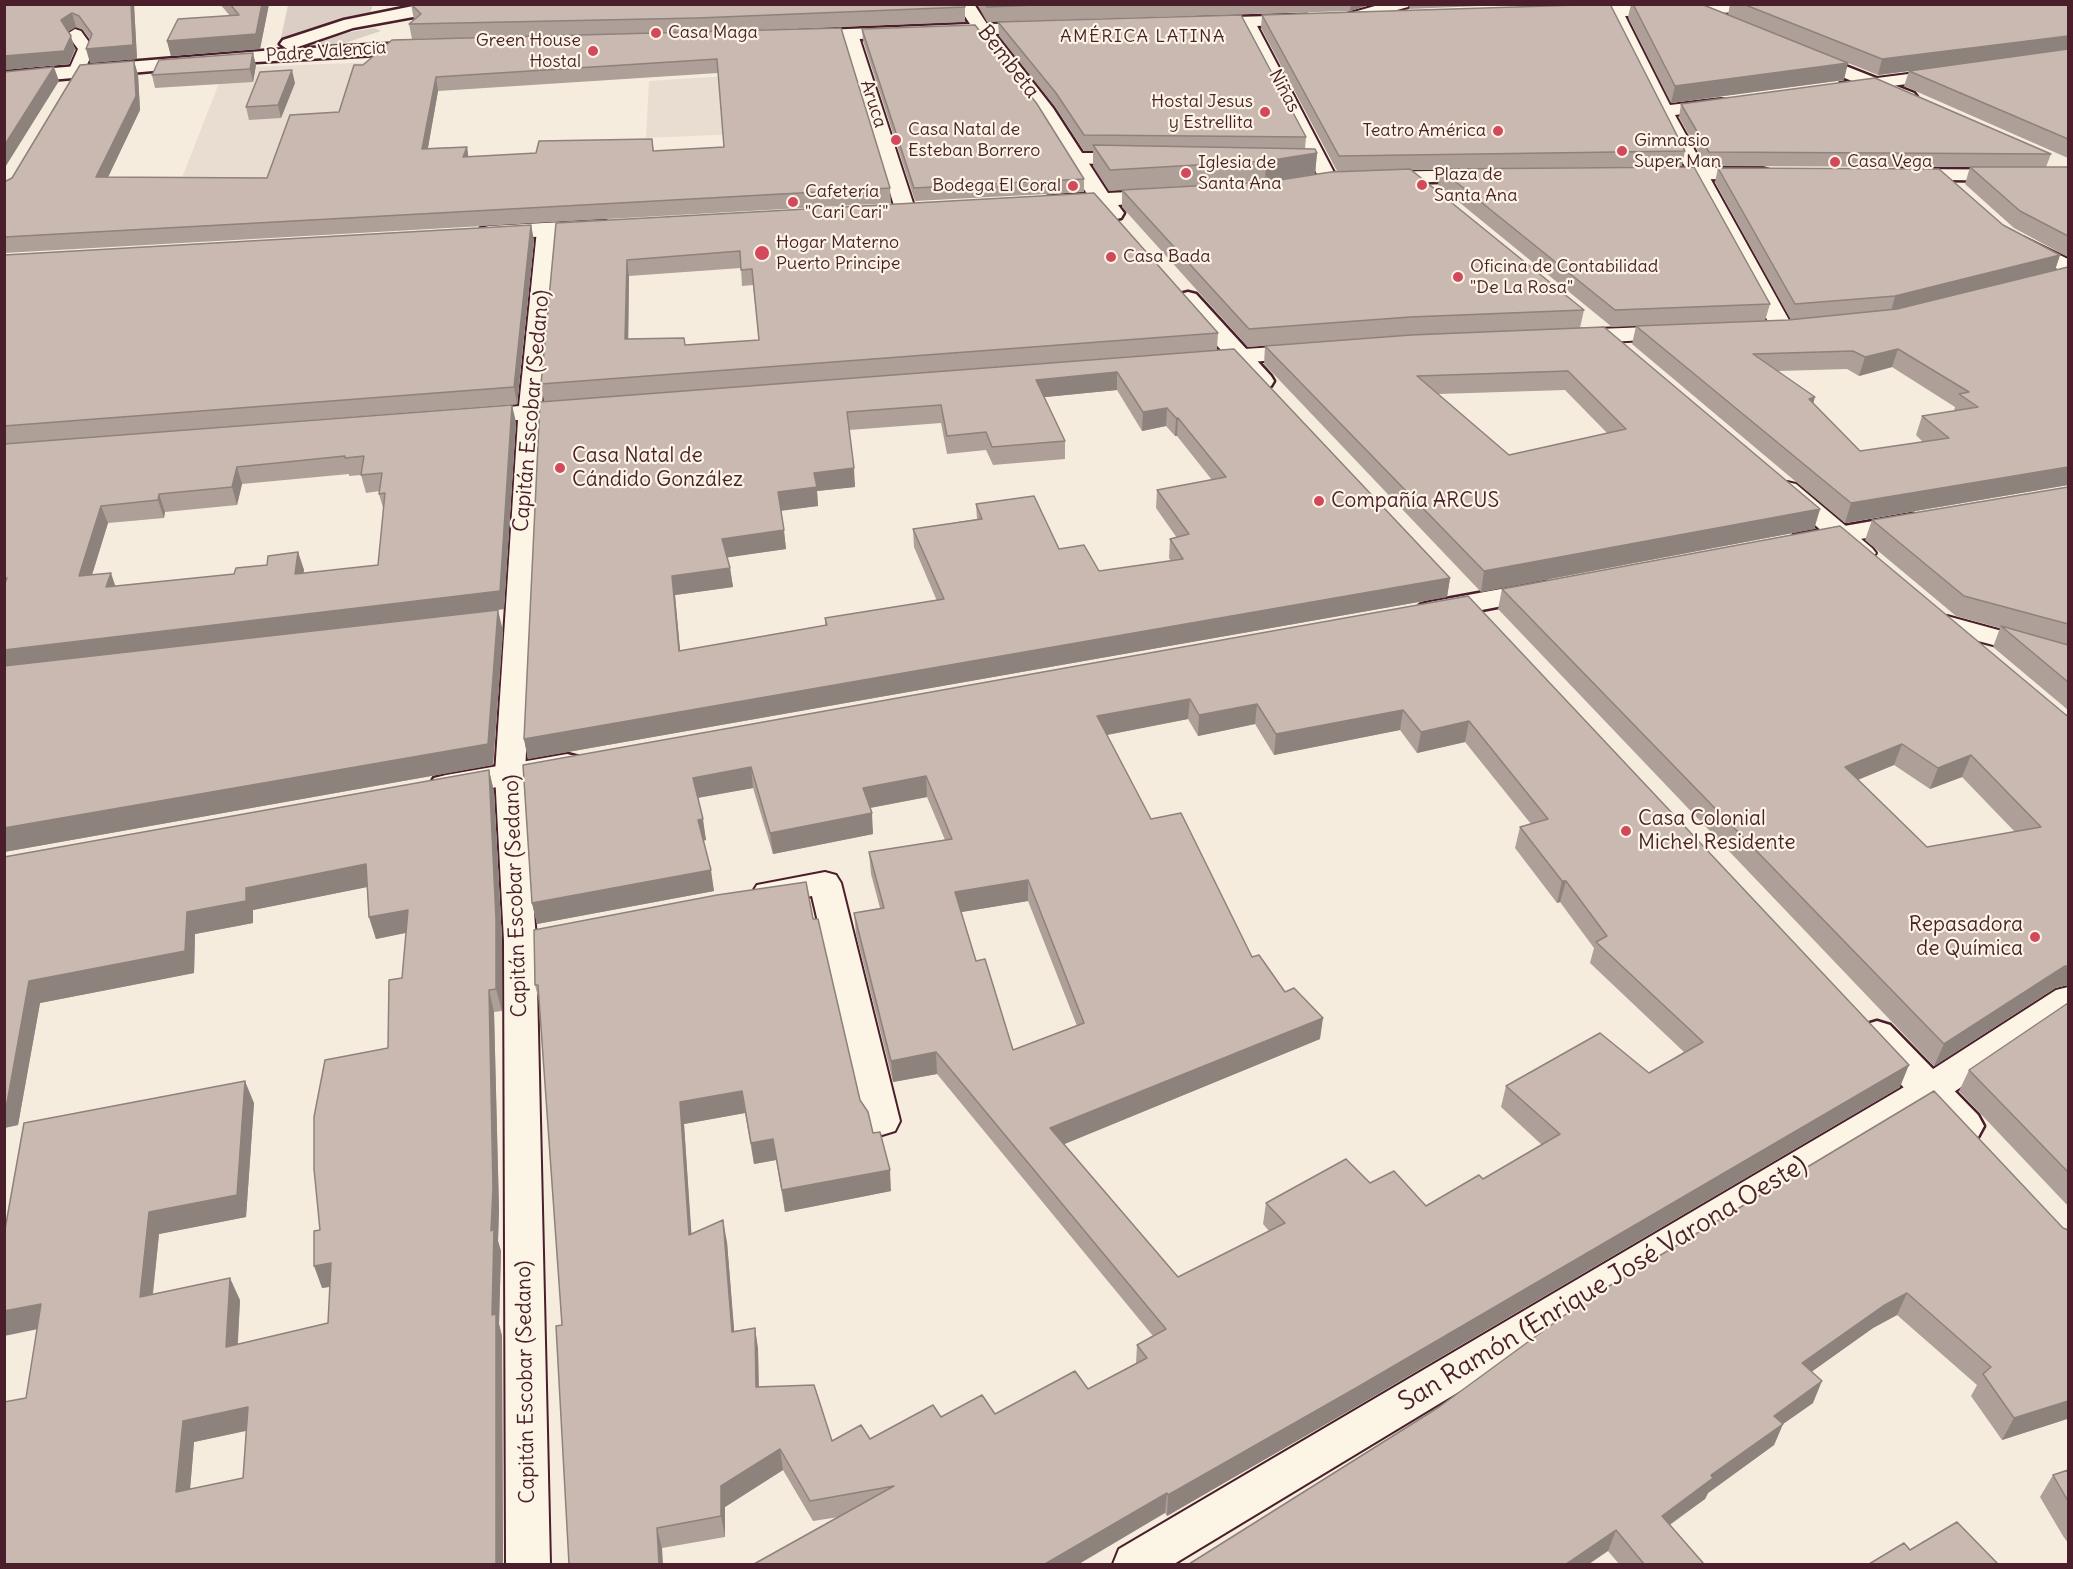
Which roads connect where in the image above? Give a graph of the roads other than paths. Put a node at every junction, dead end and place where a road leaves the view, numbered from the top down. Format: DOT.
graph roads {
  1 [pos="457,4"];
  2 [pos="1835,4"];
  3 [pos="966,5"];
  4 [pos="1684,7"];
  5 [pos="1613,8"];
  6 [pos="1408,11"];
  7 [pos="1544,13"];
  8 [pos="385,16"];
  9 [pos="1247,21"];
  10 [pos="1178,23"];
  11 [pos="1062,27"];
  12 [pos="1738,28"];
  13 [pos="981,29"];
  14 [pos="75,34"];
  15 [pos="850,34"];
  16 [pos="781,37"];
  17 [pos="442,46"];
  18 [pos="395,47"];
  19 [pos="1791,49"];
  20 [pos="300,54"];
  21 [pos="256,56"];
  22 [pos="1966,71"];
  23 [pos="76,72"];
  24 [pos="4,78"];
  25 [pos="1875,83"];
  26 [pos="1828,89"];
  27 [pos="64,92"];
  28 [pos="1734,102"];
  29 [pos="1919,102"];
  30 [pos="1664,111"];
  31 [pos="1076,159"];
  32 [pos="1148,159"];
  33 [pos="1299,160"];
  34 [pos="2059,168"];
  35 [pos="1632,174"];
  36 [pos="1699,174"];
  37 [pos="1779,174"];
  38 [pos="1882,174"];
  39 [pos="1320,175"];
  40 [pos="1940,175"];
  41 [pos="1500,176"];
  42 [pos="1413,177"];
  43 [pos="1184,195"];
  44 [pos="1965,197"];
  45 [pos="1101,200"];
  46 [pos="1441,200"];
  47 [pos="1032,203"];
  48 [pos="928,208"];
  49 [pos="905,209"];
  50 [pos="881,211"];
  51 [pos="619,226"];
  52 [pos="547,230"];
  53 [pos="1129,232"];
  54 [pos="465,234"];
  55 [pos="2006,234"];
  56 [pos="2068,267"];
  57 [pos="2068,276"];
  58 [pos="2046,281"];
  59 [pos="1176,286"];
  60 [pos="1578,313"];
  61 [pos="1807,327"];
  62 [pos="1783,329"];
  63 [pos="1760,330"];
  64 [pos="1700,332"];
  65 [pos="1605,336"];
  66 [pos="1547,338"];
  67 [pos="1329,350"];
  68 [pos="1239,356"];
  69 [pos="1632,358"];
  70 [pos="1192,360"];
  71 [pos="1279,399"];
  72 [pos="601,406"];
  73 [pos="530,412"];
  74 [pos="449,418"];
  75 [pos="1768,473"];
  76 [pos="1943,517"];
  77 [pos="1840,534"];
  78 [pos="1771,547"];
  79 [pos="1884,571"];
  80 [pos="1575,584"];
  81 [pos="1463,596"];
  82 [pos="1401,616"];
  83 [pos="1496,630"];
  84 [pos="2068,657"];
  85 [pos="1990,661"];
  86 [pos="592,760"];
  87 [pos="510,774"];
  88 [pos="416,791"];
  89 [pos="743,898"];
  90 [pos="2068,999"];
  91 [pos="1855,1012"];
  92 [pos="1929,1090"];
  93 [pos="882,1121"];
  94 [pos="1986,1150"];
  95 [pos="528,1564"];
  96 [pos="1135,1564"];
  1 -- 8 [label="main road"];
  2 -- 4 [label="main road"];
  3 -- 13 [label="main road, Bembeta"];
  4 -- 5 [label="main road"];
  4 -- 12 [label="main road"];
  5 -- 7 [label="main road"];
  5 -- 30 [label="street"];
  6 -- 9 [label="main road"];
  8 -- 18 [label="main road"];
  8 -- 20 [label="main road"];
  8 -- 21 [label="main road"];
  9 -- 10 [label="main road"];
  9 -- 39 [label="street, Niñas"];
  11 -- 13 [label="main road"];
  13 -- 15 [label="main road"];
  13 -- 31 [label="main road, Bembeta"];
  14 -- 23 [label="street"];
  15 -- 16 [label="main road"];
  15 -- 49 [label="street, Aruca"];
  17 -- 18 [label="main road, Padre Valencia"];
  18 -- 20 [label="main road, Padre Valencia"];
  19 -- 25 [label="main road"];
  20 -- 21 [label="main road, Padre Valencia"];
  21 -- 23 [label="main road, Padre Valencia"];
  22 -- 25 [label="street"];
  23 -- 24 [label="main road, Padre Valencia"];
  23 -- 27 [label="main road"];
  25 -- 26 [label="street"];
  25 -- 29 [label="main road"];
  28 -- 30 [label="street"];
  30 -- 36 [label="street"];
  31 -- 32 [label="street"];
  31 -- 45 [label="main road, Bembeta"];
  33 -- 39 [label="street"];
  34 -- 40 [label="main road"];
  35 -- 36 [label="main road"];
  36 -- 37 [label="main road"];
  36 -- 62 [label="street"];
  38 -- 40 [label="main road"];
  39 -- 42 [label="main road"];
  40 -- 44 [label="street"];
  41 -- 42 [label="main road"];
  42 -- 46 [label="street"];
  43 -- 45 [label="main road"];
  45 -- 47 [label="main road"];
  45 -- 53 [label="main road, Bembeta"];
  48 -- 49 [label="main road"];
  49 -- 50 [label="main road"];
  51 -- 52 [label="main road"];
  52 -- 54 [label="main road"];
  52 -- 73 [label="street, Capitán Escobar (Sedano)"];
  55 -- 56 [label="street"];
  57 -- 58 [label="street"];
  59 -- 68 [label="main road"];
  60 -- 65 [label="street"];
  61 -- 62 [label="street"];
  62 -- 63 [label="street"];
  64 -- 65 [label="street"];
  65 -- 66 [label="street"];
  65 -- 69 [label="street"];
  67 -- 68 [label="street"];
  68 -- 70 [label="street"];
  68 -- 71 [label="main road"];
  72 -- 73 [label="street"];
  73 -- 74 [label="street"];
  73 -- 87 [label="street, Capitán Escobar (Sedano)"];
  75 -- 77 [label="street"];
  76 -- 77 [label="main road"];
  77 -- 78 [label="main road"];
  77 -- 79 [label="street"];
  80 -- 81 [label="main road"];
  81 -- 82 [label="main road"];
  81 -- 83 [label="main road"];
  84 -- 85 [label="street"];
  86 -- 87 [label="main road"];
  87 -- 88 [label="main road"];
  87 -- 95 [label="street, Capitán Escobar (Sedano)"];
  89 -- 93 [label="street"];
  90 -- 92 [label="street, San Ramón (Enrique José Varona Oeste)"];
  91 -- 92 [label="main road"];
  92 -- 94 [label="main road"];
  92 -- 96 [label="street, San Ramón (Enrique José Varona Oeste)"];
}
